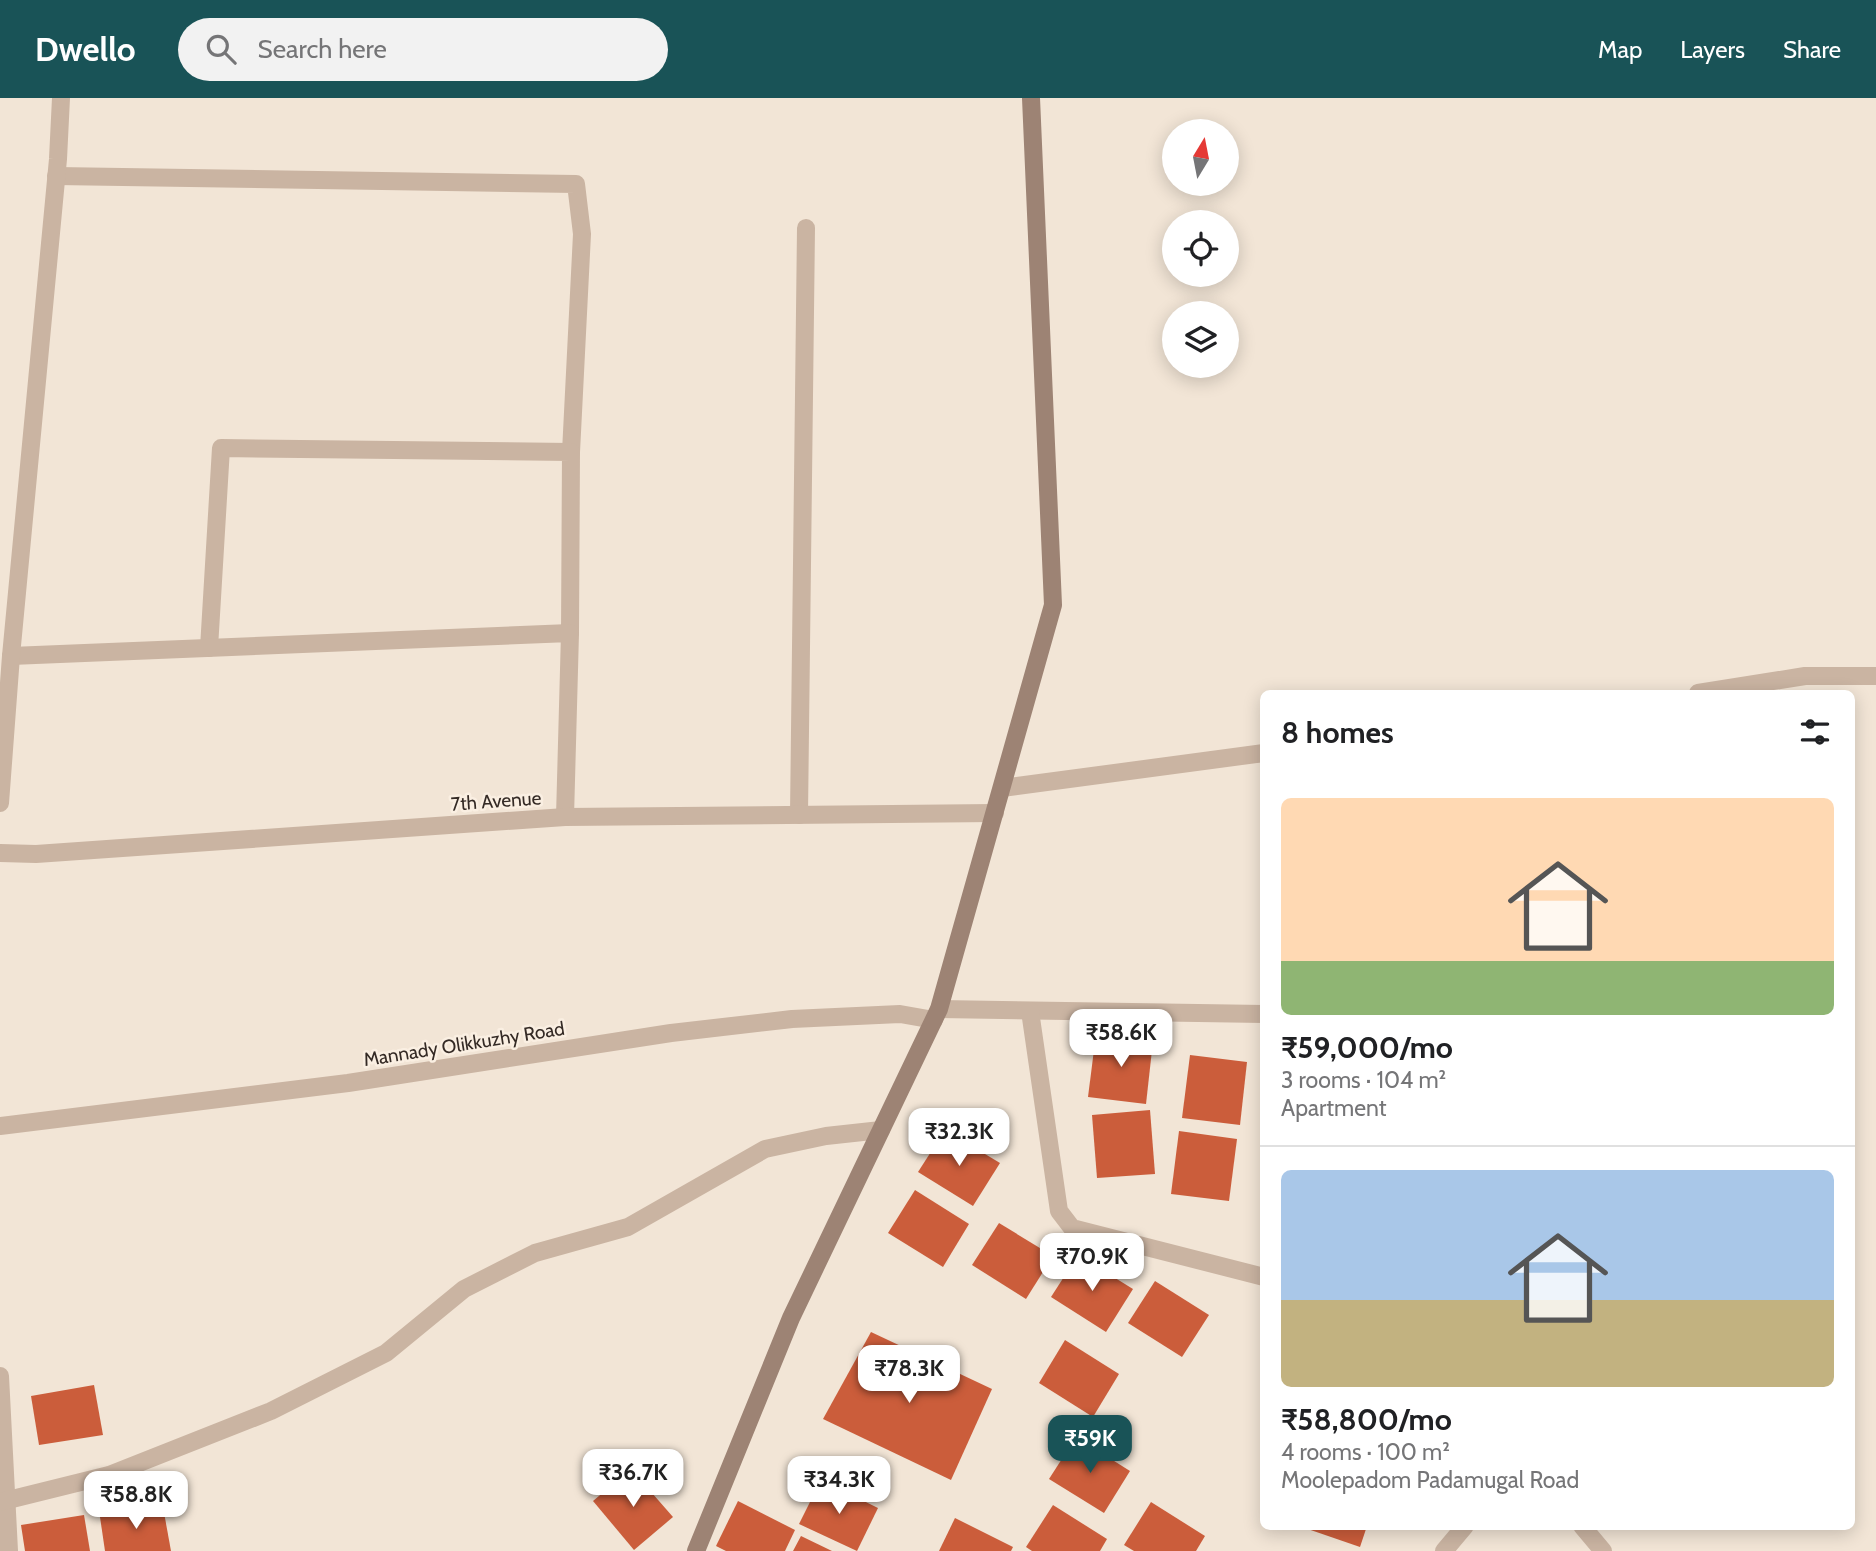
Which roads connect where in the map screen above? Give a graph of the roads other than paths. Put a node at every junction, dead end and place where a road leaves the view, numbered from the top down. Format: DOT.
graph roads {
  1 [pos="61,98"];
  2 [pos="1031,98"];
  3 [pos="56,176"];
  4 [pos="806,228"];
  5 [pos="571,452"];
  6 [pos="570,633"];
  7 [pos="208,648"];
  8 [pos="10,656"];
  9 [pos="1876,676"];
  10 [pos="1717,690"];
  11 [pos="1260,754"];
  12 [pos="1002,788"];
  13 [pos="0,803"];
  14 [pos="995,813"];
  15 [pos="799,815"];
  16 [pos="565,817"];
  17 [pos="0,853"];
  18 [pos="1030,1011"];
  19 [pos="1260,1014"];
  20 [pos="937,1015"];
  21 [pos="0,1126"];
  22 [pos="881,1130"];
  23 [pos="1260,1276"];
  24 [pos="0,1376"];
  25 [pos="4,1501"];
  26 [pos="1462,1530"];
  27 [pos="1586,1530"];
  28 [pos="9,1551"];
  29 [pos="696,1551"];
  30 [pos="1444,1551"];
  31 [pos="1603,1551"];
  1 -- 3 [label="street"];
  2 -- 12 [label="main road"];
  3 -- 5 [label="street"];
  3 -- 8 [label="street"];
  4 -- 15 [label="street"];
  5 -- 6 [label="street"];
  5 -- 7 [label="street"];
  6 -- 7 [label="street"];
  6 -- 16 [label="street"];
  7 -- 8 [label="street"];
  8 -- 13 [label="street"];
  9 -- 10 [label="street"];
  11 -- 12 [label="street"];
  12 -- 14 [label="main road"];
  14 -- 15 [label="street, 7th Avenue"];
  14 -- 20 [label="main road"];
  15 -- 16 [label="street, 7th Avenue"];
  16 -- 17 [label="street, 7th Avenue"];
  18 -- 19 [label="street, Mannady Olikkuzhy Road"];
  18 -- 20 [label="street, Mannady Olikkuzhy Road"];
  18 -- 23 [label="street"];
  20 -- 21 [label="street, Mannady Olikkuzhy Road"];
  20 -- 22 [label="main road"];
  22 -- 25 [label="street"];
  22 -- 29 [label="main road"];
  24 -- 25 [label="street"];
  25 -- 28 [label="street"];
  26 -- 30 [label="street"];
  27 -- 31 [label="street"];
}
